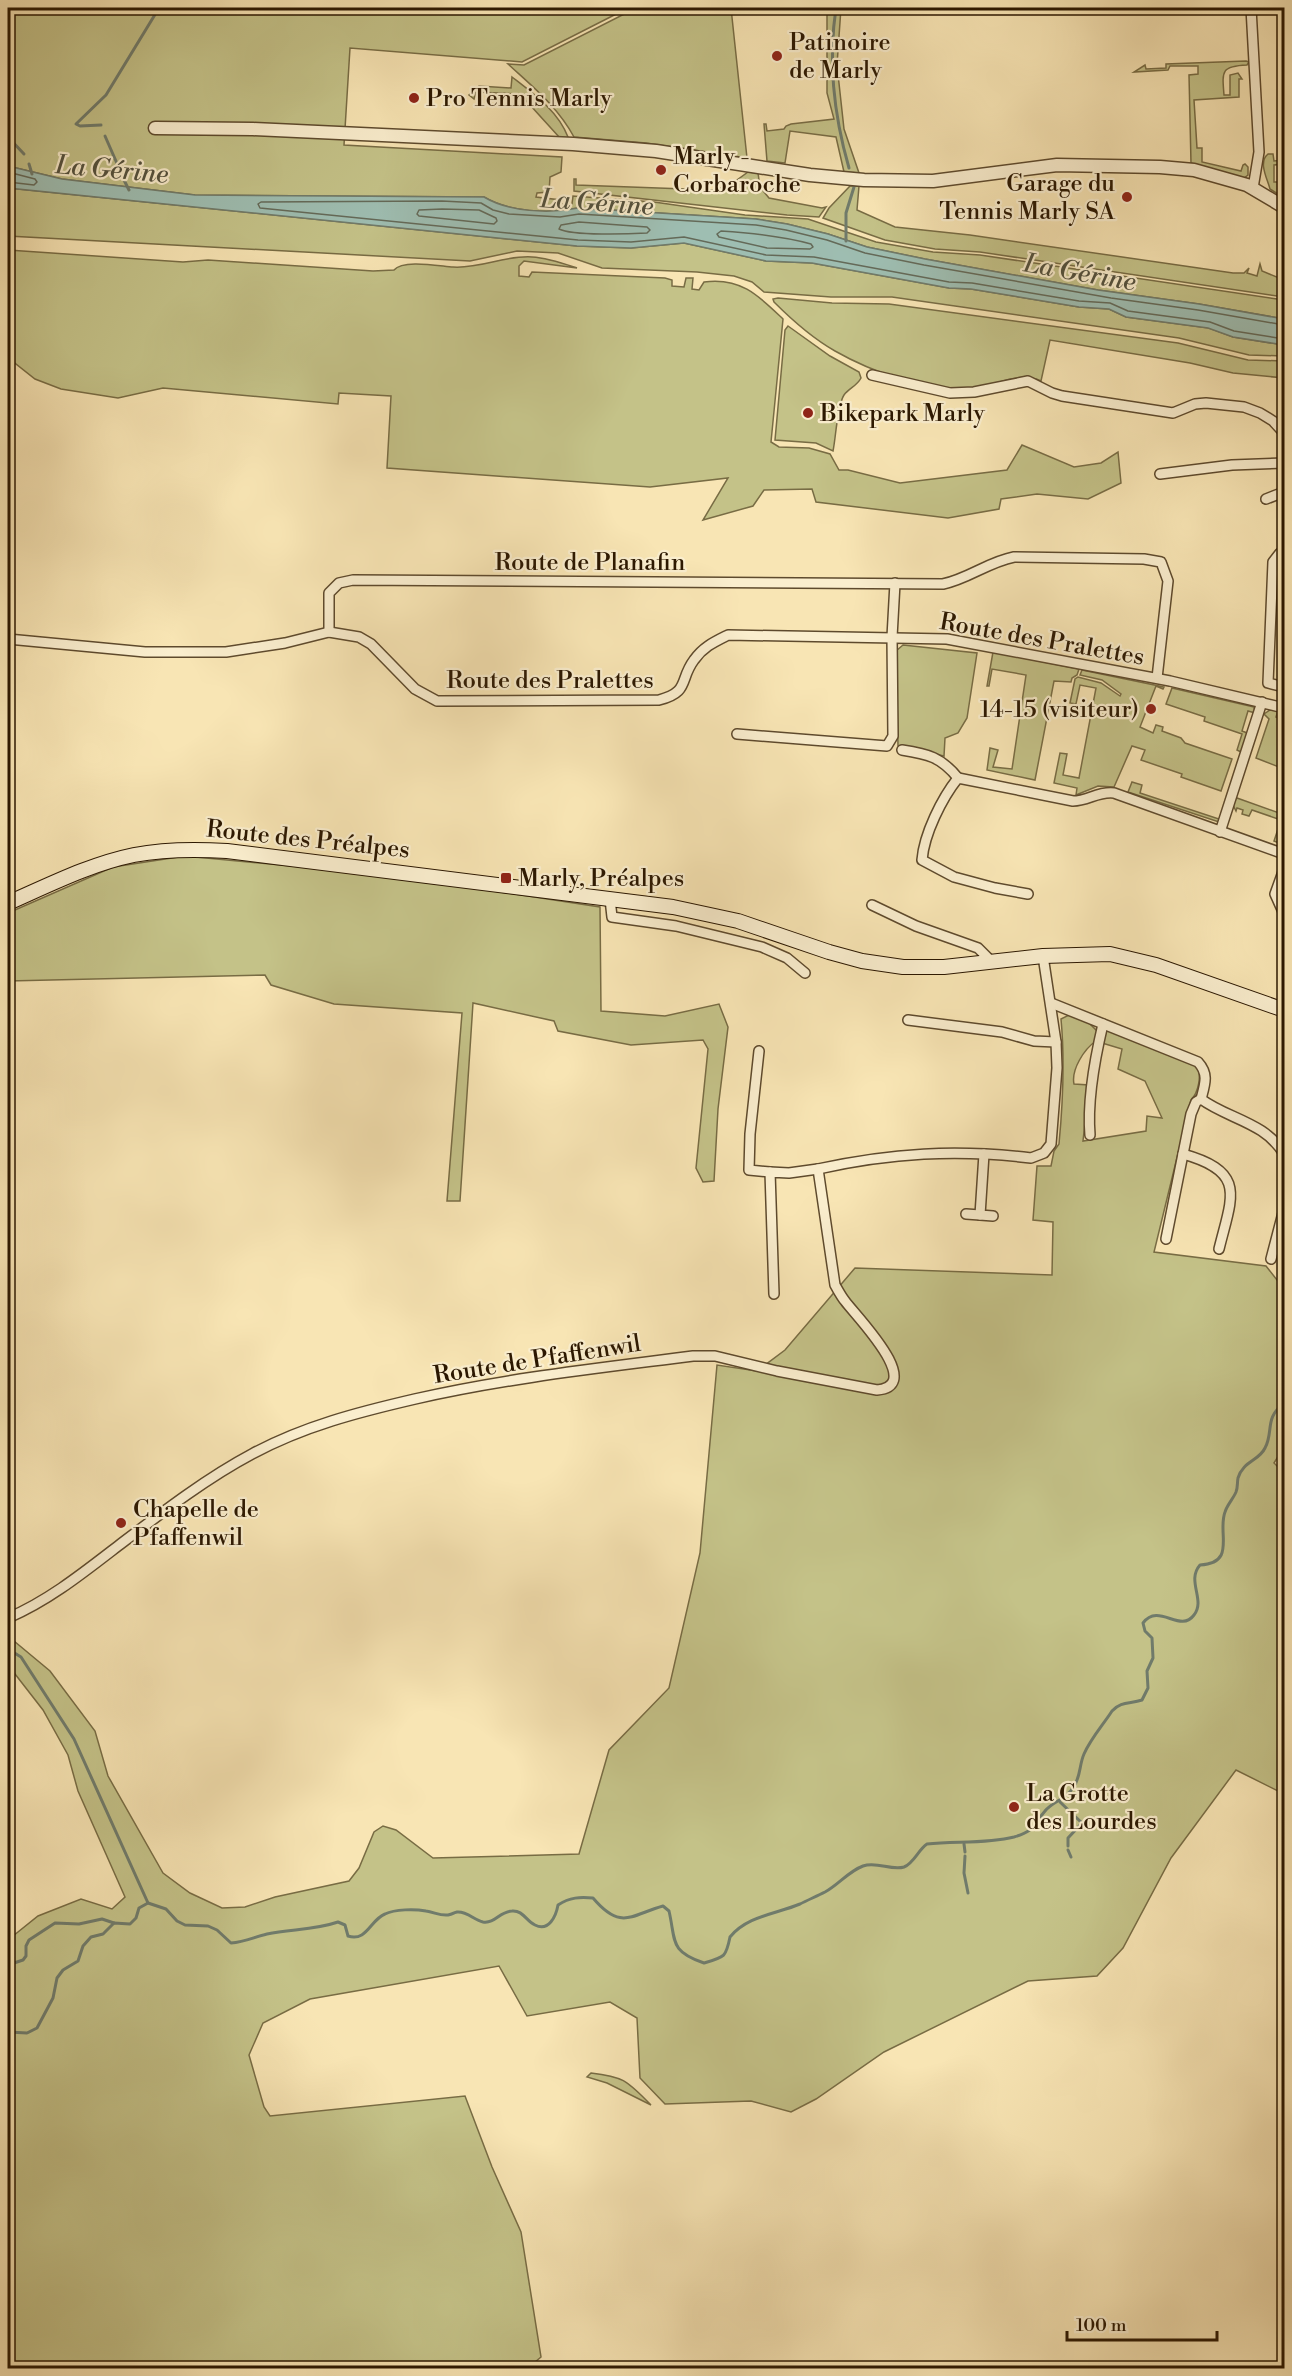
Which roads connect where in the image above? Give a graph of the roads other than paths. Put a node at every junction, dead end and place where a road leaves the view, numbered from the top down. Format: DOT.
graph roads {
  1 [pos="1251,8"];
  2 [pos="155,128"];
  3 [pos="1253,188"];
  4 [pos="1284,207"];
  5 [pos="872,375"];
  6 [pos="1284,433"];
  7 [pos="1284,463"];
  8 [pos="1160,474"];
  9 [pos="1284,492"];
  10 [pos="1266,499"];
  11 [pos="1284,551"];
  12 [pos="895,583"];
  13 [pos="328,632"];
  14 [pos="892,637"];
  15 [pos="8,639"];
  16 [pos="1157,678"];
  17 [pos="1284,687"];
  18 [pos="1262,702"];
  19 [pos="1284,708"];
  20 [pos="737,734"];
  21 [pos="902,750"];
  22 [pos="958,778"];
  23 [pos="1220,832"];
  24 [pos="1284,854"];
  25 [pos="1284,868"];
  26 [pos="1029,894"];
  27 [pos="610,898"];
  28 [pos="8,903"];
  29 [pos="872,905"];
  30 [pos="1284,914"];
  31 [pos="1044,956"];
  32 [pos="992,962"];
  33 [pos="806,973"];
  34 [pos="1051,1003"];
  35 [pos="1284,1010"];
  36 [pos="908,1020"];
  37 [pos="1103,1024"];
  38 [pos="1056,1042"];
  39 [pos="759,1051"];
  40 [pos="1201,1099"];
  41 [pos="1089,1135"];
  42 [pos="984,1154"];
  43 [pos="1183,1154"];
  44 [pos="1284,1154"];
  45 [pos="818,1169"];
  46 [pos="770,1172"];
  47 [pos="1284,1209"];
  48 [pos="966,1214"];
  49 [pos="980,1215"];
  50 [pos="993,1216"];
  51 [pos="1166,1239"];
  52 [pos="1219,1249"];
  53 [pos="1271,1259"];
  54 [pos="774,1294"];
  55 [pos="8,1617"];
  1 -- 3 [label="street"];
  2 -- 3 [label="street"];
  3 -- 4 [label="street"];
  5 -- 6 [label="street"];
  7 -- 8 [label="street"];
  9 -- 10 [label="street"];
  11 -- 17 [label="street"];
  12 -- 13 [label="street, Route de Planafin"];
  12 -- 14 [label="street"];
  12 -- 16 [label="street, Route de Planafin"];
  13 -- 14 [label="street, Route des Pralettes"];
  13 -- 15 [label="street, Route des Pralettes"];
  14 -- 16 [label="street, Route des Pralettes"];
  14 -- 20 [label="street"];
  16 -- 18 [label="street, Route des Pralettes"];
  18 -- 19 [label="street, Route des Pralettes"];
  18 -- 23 [label="street"];
  21 -- 22 [label="street"];
  22 -- 23 [label="street"];
  22 -- 26 [label="street"];
  23 -- 24 [label="street"];
  25 -- 30 [label="street"];
  27 -- 28 [label="main road, Route des Préalpes"];
  27 -- 32 [label="main road, Route des Préalpes"];
  27 -- 33 [label="street"];
  29 -- 32 [label="street"];
  31 -- 32 [label="main road, Route des Préalpes"];
  31 -- 34 [label="street"];
  31 -- 35 [label="main road, Route des Préalpes"];
  34 -- 37 [label="street"];
  34 -- 38 [label="street"];
  36 -- 38 [label="street"];
  37 -- 40 [label="street"];
  37 -- 41 [label="street"];
  38 -- 42 [label="street"];
  39 -- 46 [label="street"];
  40 -- 43 [label="street"];
  40 -- 44 [label="street"];
  42 -- 45 [label="street"];
  42 -- 49 [label="street"];
  43 -- 51 [label="street"];
  43 -- 52 [label="street"];
  45 -- 46 [label="street"];
  45 -- 55 [label="street, Route de Pfaffenwil"];
  46 -- 54 [label="street"];
  47 -- 53 [label="street"];
  48 -- 49 [label="street"];
  49 -- 50 [label="street"];
}
